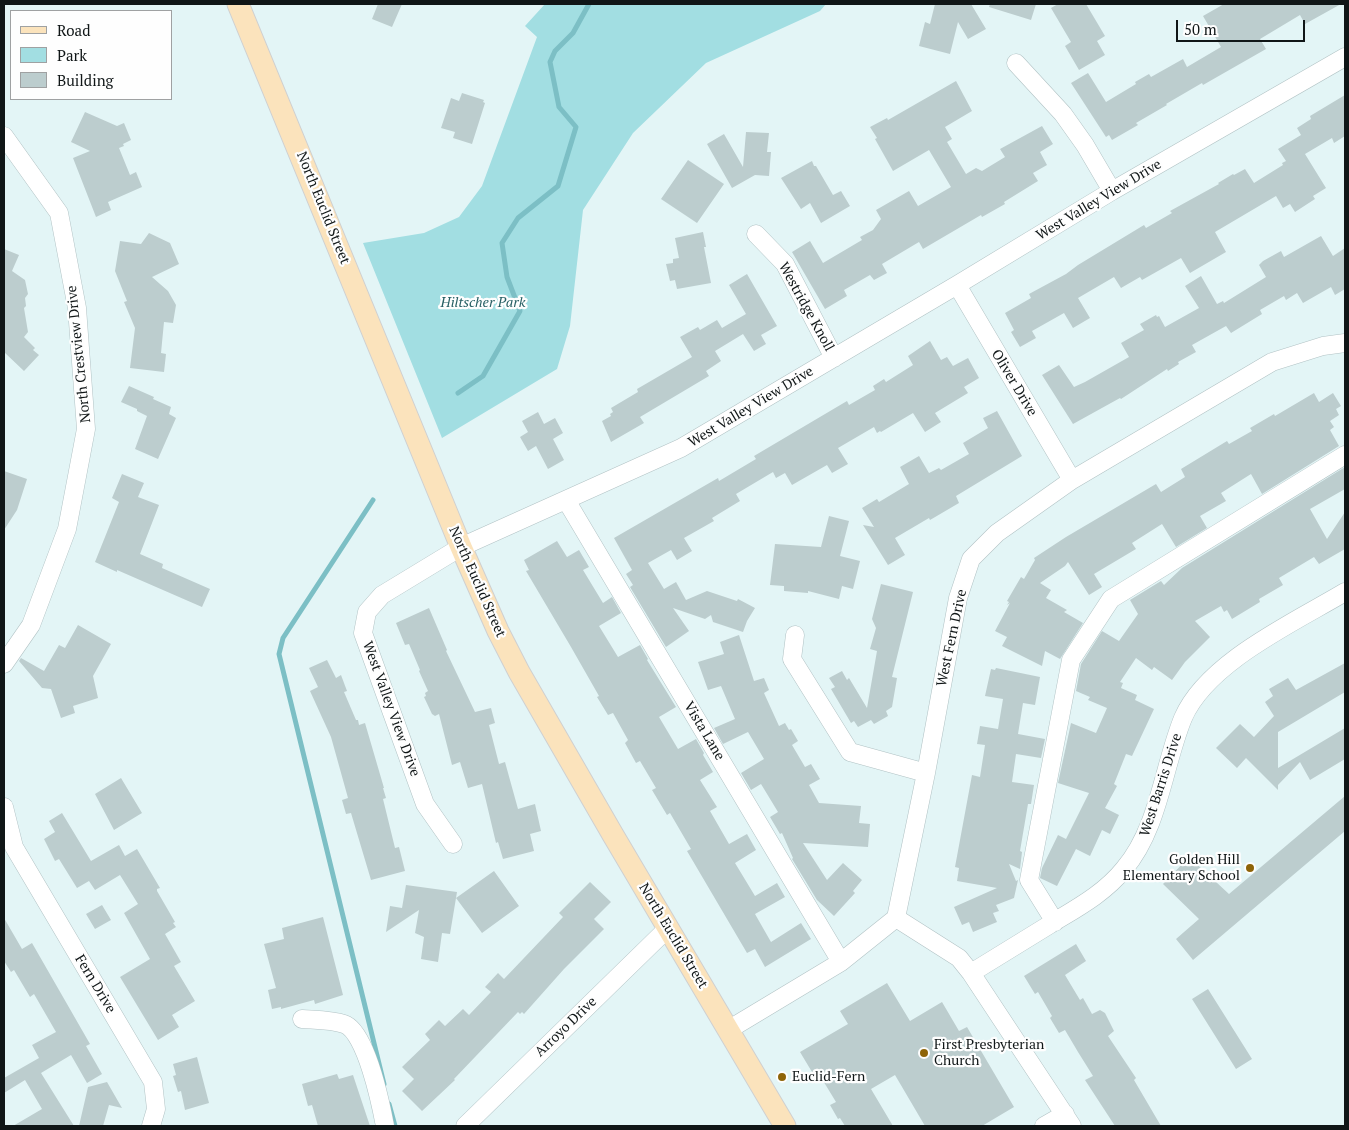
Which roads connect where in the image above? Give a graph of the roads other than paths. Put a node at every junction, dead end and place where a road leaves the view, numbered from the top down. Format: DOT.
graph roads {
  1 [pos="238,4"];
  2 [pos="1345,57"];
  3 [pos="1016,63"];
  4 [pos="4,136"];
  5 [pos="1112,191"];
  6 [pos="756,234"];
  7 [pos="957,286"];
  8 [pos="1345,343"];
  9 [pos="834,358"];
  10 [pos="1345,456"];
  11 [pos="1072,480"];
  12 [pos="566,500"];
  13 [pos="461,547"];
  14 [pos="1345,592"];
  15 [pos="795,635"];
  16 [pos="4,664"];
  17 [pos="926,774"];
  18 [pos="4,807"];
  19 [pos="453,844"];
  20 [pos="9,850"];
  21 [pos="896,918"];
  22 [pos="1055,922"];
  23 [pos="668,928"];
  24 [pos="841,962"];
  25 [pos="971,972"];
  26 [pos="302,1019"];
  27 [pos="728,1030"];
  28 [pos="1069,1120"];
  29 [pos="468,1125"];
  30 [pos="151,1126"];
  31 [pos="385,1126"];
  32 [pos="785,1126"];
  33 [pos="1044,1126"];
  1 -- 13 [label="main road, North Euclid Street"];
  2 -- 5 [label="street, West Valley View Drive"];
  3 -- 5 [label="street"];
  4 -- 16 [label="street, North Crestview Drive"];
  5 -- 7 [label="street, West Valley View Drive"];
  6 -- 9 [label="street, Westridge Knoll"];
  7 -- 9 [label="street, West Valley View Drive"];
  7 -- 11 [label="street, Oliver Drive"];
  8 -- 11 [label="street, West Fern Drive"];
  9 -- 12 [label="street, West Valley View Drive"];
  10 -- 22 [label="street"];
  11 -- 17 [label="street, West Fern Drive"];
  12 -- 13 [label="street, West Valley View Drive"];
  12 -- 24 [label="street, Vista Lane"];
  13 -- 19 [label="street, West Valley View Drive"];
  13 -- 23 [label="main road, North Euclid Street"];
  14 -- 22 [label="street, West Barris Drive"];
  15 -- 17 [label="street"];
  17 -- 21 [label="street, West Fern Drive"];
  18 -- 20 [label="street, Fern Drive"];
  20 -- 30 [label="street, Fern Drive"];
  21 -- 24 [label="street"];
  21 -- 25 [label="street"];
  22 -- 25 [label="street, West Barris Drive"];
  23 -- 27 [label="main road, North Euclid Street"];
  23 -- 29 [label="street, Arroyo Drive"];
  24 -- 27 [label="street"];
  25 -- 28 [label="street"];
  26 -- 31 [label="street"];
  27 -- 32 [label="main road, North Euclid Street"];
  28 -- 33 [label="street"];
}
